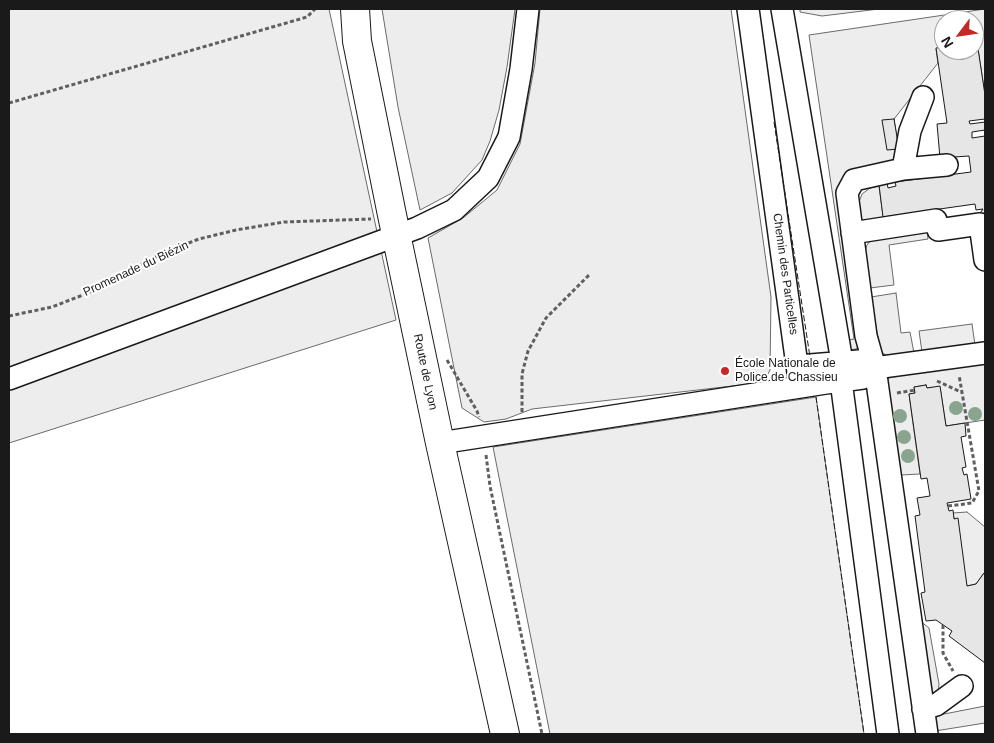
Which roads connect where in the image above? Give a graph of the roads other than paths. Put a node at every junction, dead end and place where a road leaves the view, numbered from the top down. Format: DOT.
graph roads {
  1 [pos="349,9"];
  2 [pos="355,9"];
  3 [pos="528,9"];
  4 [pos="748,9"];
  5 [pos="782,9"];
  6 [pos="357,41"];
  7 [pos="923,97"];
  8 [pos="947,164"];
  9 [pos="903,168"];
  10 [pos="394,225"];
  11 [pos="852,233"];
  12 [pos="985,260"];
  13 [pos="985,353"];
  14 [pos="875,368"];
  15 [pos="841,371"];
  16 [pos="799,377"];
  17 [pos="9,379"];
  18 [pos="440,443"];
  19 [pos="962,686"];
  20 [pos="924,709"];
  21 [pos="505,734"];
  22 [pos="888,734"];
  23 [pos="927,734"];
  1 -- 6 [label="street"];
  2 -- 6 [label="main road, Route de Lyon"];
  3 -- 10 [label="street"];
  4 -- 16 [label="street, Chemin des Particelles"];
  5 -- 15 [label="street"];
  6 -- 10 [label="main road, Route de Lyon"];
  7 -- 9 [label="street"];
  8 -- 9 [label="street"];
  9 -- 11 [label="street"];
  10 -- 17 [label="street"];
  10 -- 18 [label="main road, Route de Lyon"];
  11 -- 12 [label="street"];
  11 -- 14 [label="street"];
  13 -- 14 [label="street"];
  14 -- 15 [label="street"];
  14 -- 20 [label="street"];
  15 -- 16 [label="street"];
  15 -- 22 [label="street"];
  16 -- 18 [label="street"];
  18 -- 21 [label="main road, Route de Lyon"];
  19 -- 20 [label="street"];
  20 -- 23 [label="street"];
}
